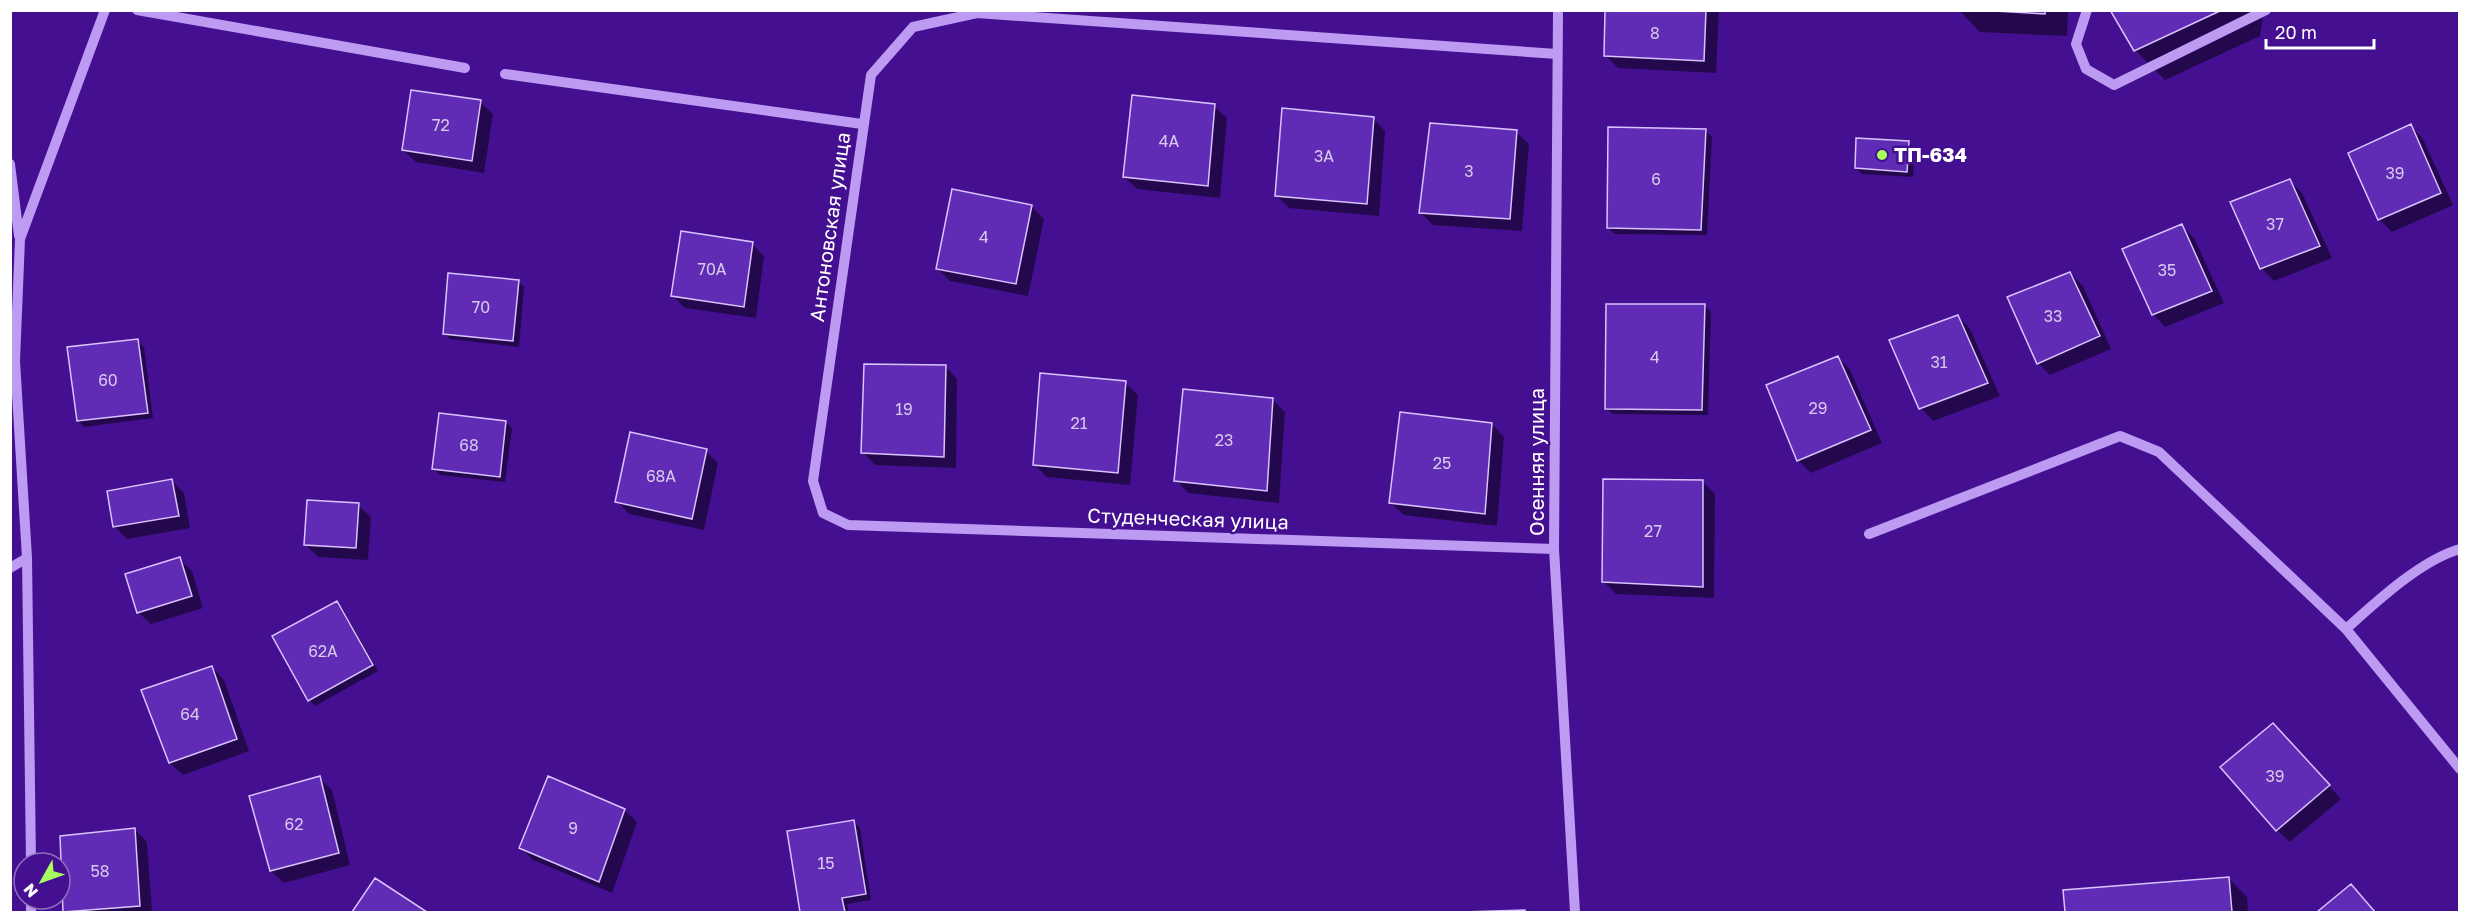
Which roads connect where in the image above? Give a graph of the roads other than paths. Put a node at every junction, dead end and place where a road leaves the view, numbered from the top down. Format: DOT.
graph roads {
  1 [pos="105,10"];
  2 [pos="137,10"];
  3 [pos="1558,10"];
  4 [pos="2087,10"];
  5 [pos="2266,10"];
  6 [pos="977,12"];
  7 [pos="1557,54"];
  8 [pos="465,68"];
  9 [pos="505,74"];
  10 [pos="862,124"];
  11 [pos="10,164"];
  12 [pos="20,239"];
  13 [pos="823,513"];
  14 [pos="1869,534"];
  15 [pos="1554,549"];
  16 [pos="2460,549"];
  17 [pos="27,558"];
  18 [pos="10,568"];
  19 [pos="2346,629"];
  20 [pos="2460,769"];
  21 [pos="31,851"];
  22 [pos="1575,912"];
  1 -- 12 [label="street"];
  2 -- 8 [label="street"];
  3 -- 7 [label="street, Осенняя улица"];
  4 -- 5 [label="street"];
  6 -- 7 [label="street, Антоновская улица"];
  6 -- 10 [label="street, Антоновская улица"];
  7 -- 15 [label="street, Осенняя улица"];
  9 -- 10 [label="street"];
  10 -- 13 [label="street, Антоновская улица"];
  11 -- 12 [label="street"];
  12 -- 17 [label="street"];
  13 -- 15 [label="street, Студенческая улица"];
  14 -- 19 [label="street"];
  15 -- 22 [label="street, Осенняя улица"];
  16 -- 19 [label="street"];
  17 -- 18 [label="street"];
  17 -- 21 [label="street"];
  19 -- 20 [label="street"];
}
